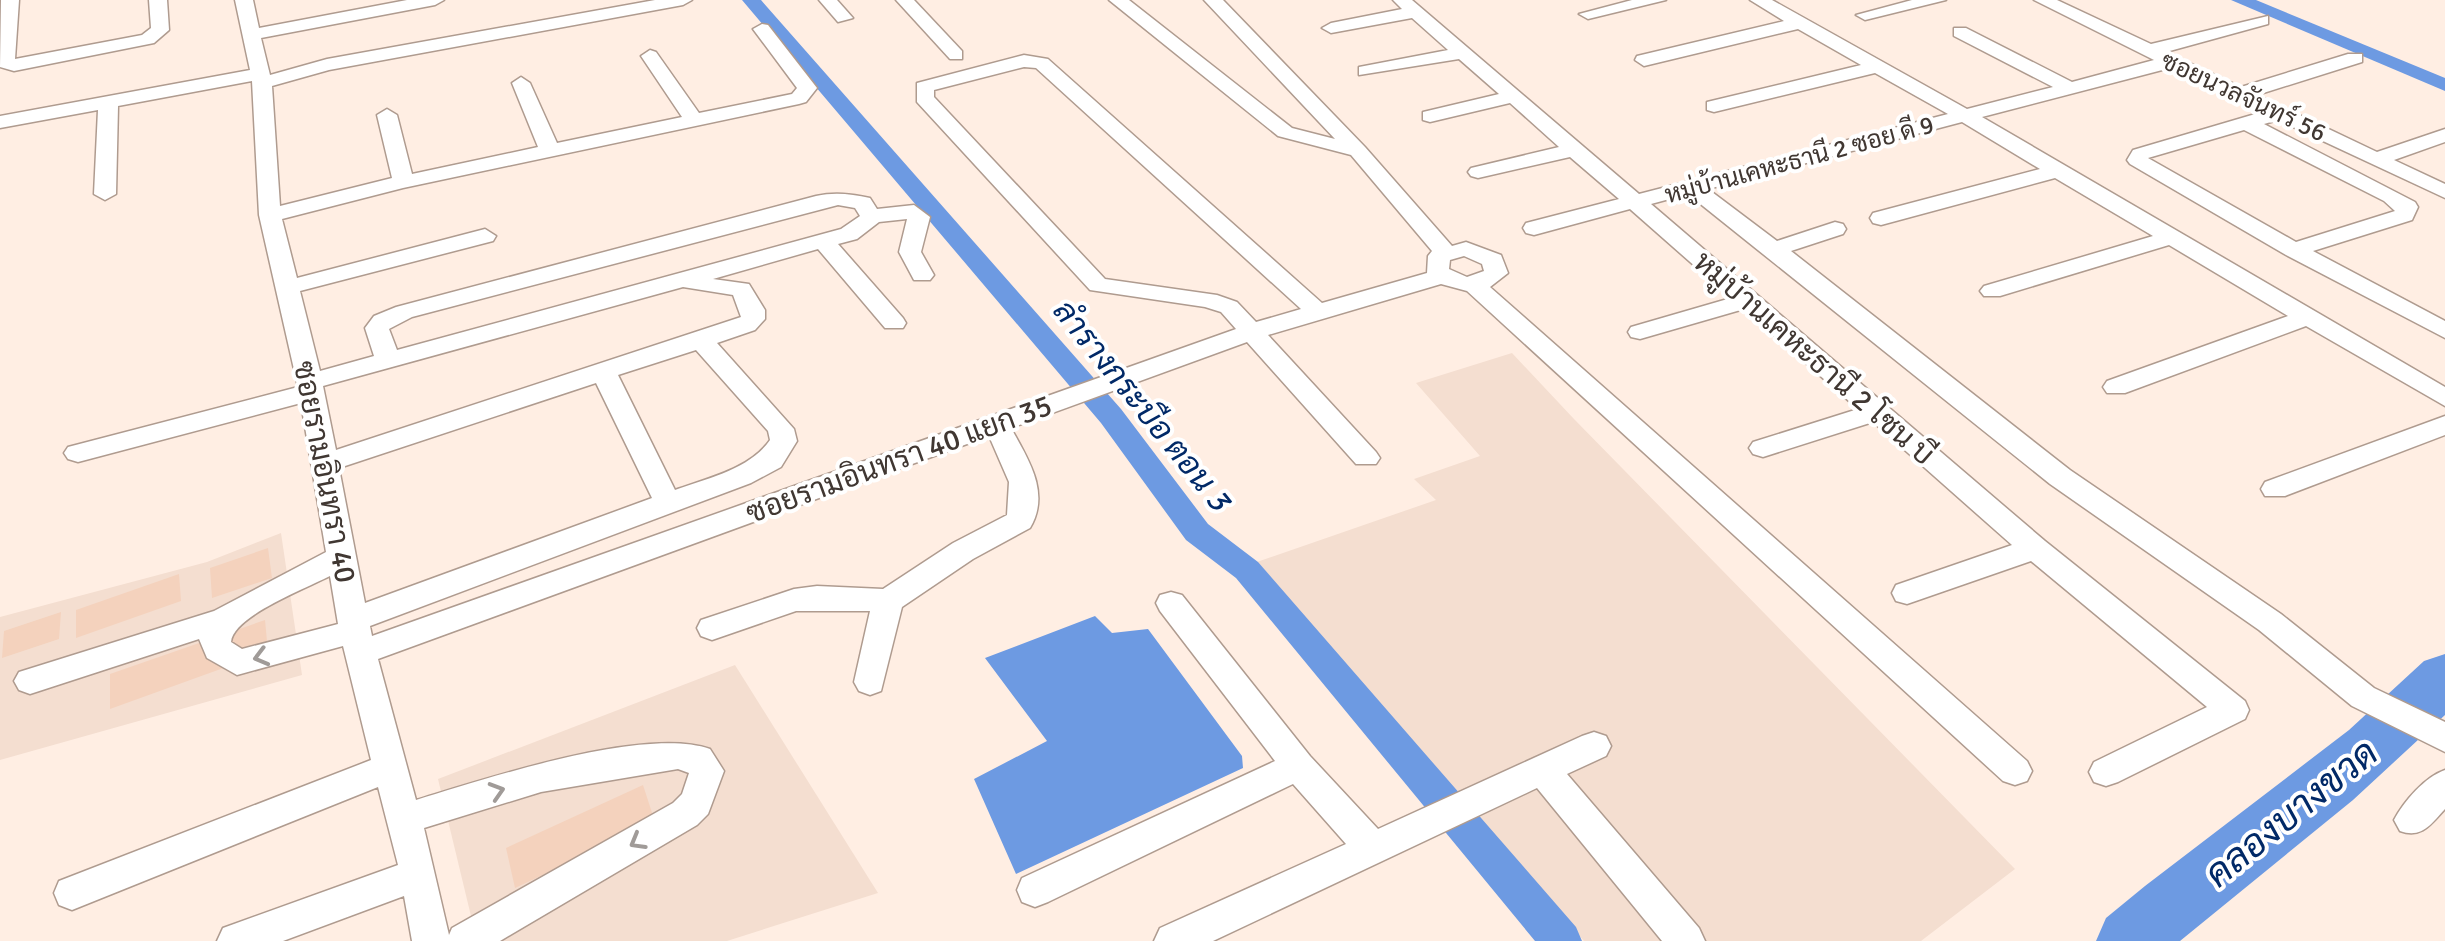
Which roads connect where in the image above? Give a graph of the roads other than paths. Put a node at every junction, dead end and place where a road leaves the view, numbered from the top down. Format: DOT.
graph roads {
  1 [pos="10,0"];
  2 [pos="158,0"];
  3 [pos="244,0"];
  4 [pos="435,0"];
  5 [pos="683,0"];
  6 [pos="828,0"];
  7 [pos="905,0"];
  8 [pos="1118,0"];
  9 [pos="1213,0"];
  10 [pos="1657,0"];
  11 [pos="1759,0"];
  12 [pos="1937,0"];
  13 [pos="2044,0"];
  14 [pos="1409,6"];
  15 [pos="1588,14"];
  16 [pos="1865,15"];
  17 [pos="844,18"];
  18 [pos="2262,20"];
  19 [pos="1800,23"];
  20 [pos="1330,28"];
  21 [pos="762,29"];
  22 [pos="1960,32"];
  23 [pos="252,34"];
  24 [pos="2147,51"];
  25 [pos="1464,52"];
  26 [pos="956,55"];
  27 [pos="650,56"];
  28 [pos="2355,58"];
  29 [pos="1644,60"];
  30 [pos="2169,62"];
  31 [pos="1875,68"];
  32 [pos="1366,71"];
  33 [pos="261,78"];
  34 [pos="521,82"];
  35 [pos="2068,87"];
  36 [pos="2239,94"];
  37 [pos="1517,96"];
  38 [pos="108,102"];
  39 [pos="1714,106"];
  40 [pos="2280,113"];
  41 [pos="1964,114"];
  42 [pos="387,115"];
  43 [pos="1430,116"];
  44 [pos="0,122"];
  45 [pos="695,122"];
  46 [pos="2246,123"];
  47 [pos="2445,135"];
  48 [pos="2423,142"];
  49 [pos="1576,148"];
  50 [pos="550,151"];
  51 [pos="1358,151"];
  52 [pos="2445,152"];
  53 [pos="2377,158"];
  54 [pos="2056,171"];
  55 [pos="1478,172"];
  56 [pos="403,182"];
  57 [pos="1692,188"];
  58 [pos="2445,192"];
  59 [pos="105,194"];
  60 [pos="1634,203"];
  61 [pos="270,215"];
  62 [pos="871,216"];
  63 [pos="1882,218"];
  64 [pos="1534,228"];
  65 [pos="1835,230"];
  66 [pos="486,236"];
  67 [pos="2168,238"];
  68 [pos="823,241"];
  69 [pos="1774,250"];
  70 [pos="2294,250"];
  71 [pos="1444,264"];
  72 [pos="922,274"];
  73 [pos="680,281"];
  74 [pos="1472,284"];
  75 [pos="289,288"];
  76 [pos="1992,291"];
  77 [pos="1747,301"];
  78 [pos="1317,311"];
  79 [pos="2306,318"];
  80 [pos="894,323"];
  81 [pos="1253,331"];
  82 [pos="1640,332"];
  83 [pos="2445,332"];
  84 [pos="701,340"];
  85 [pos="388,360"];
  86 [pos="604,372"];
  87 [pos="310,387"];
  88 [pos="2116,387"];
  89 [pos="2445,398"];
  90 [pos="1878,412"];
  91 [pos="996,424"];
  92 [pos="2445,425"];
  93 [pos="1762,448"];
  94 [pos="78,453"];
  95 [pos="1366,458"];
  96 [pos="322,464"];
  97 [pos="2275,489"];
  98 [pos="668,504"];
  99 [pos="2036,548"];
  100 [pos="341,557"];
  101 [pos="1907,593"];
  102 [pos="888,600"];
  103 [pos="1171,603"];
  104 [pos="225,619"];
  105 [pos="712,628"];
  106 [pos="356,635"];
  107 [pos="30,681"];
  108 [pos="870,682"];
  109 [pos="2437,735"];
  110 [pos="1594,746"];
  111 [pos="1298,766"];
  112 [pos="391,767"];
  113 [pos="2015,771"];
  114 [pos="1544,772"];
  115 [pos="2106,772"];
  116 [pos="2445,785"];
  117 [pos="404,820"];
  118 [pos="2412,820"];
  119 [pos="1373,850"];
  120 [pos="418,874"];
  121 [pos="1034,890"];
  122 [pos="72,893"];
  123 [pos="236,941"];
  124 [pos="431,941"];
  125 [pos="465,941"];
  126 [pos="1173,941"];
  127 [pos="1686,941"];
  1 -- 2 [label="street"];
  3 -- 23 [label="street, ซอยรามอินทรา 40"];
  4 -- 23 [label="street"];
  5 -- 33 [label="street"];
  6 -- 17 [label="street"];
  7 -- 26 [label="street"];
  8 -- 51 [label="street"];
  9 -- 51 [label="street"];
  10 -- 15 [label="street"];
  11 -- 19 [label="street"];
  12 -- 16 [label="street"];
  13 -- 24 [label="street, ซอยนวลจันทร์ 56"];
  14 -- 20 [label="street"];
  14 -- 25 [label="street, หมู่บ้านเคหะธานี 2 โซน บี"];
  18 -- 24 [label="street"];
  19 -- 29 [label="street"];
  19 -- 31 [label="street"];
  21 -- 45 [label="street"];
  22 -- 35 [label="street"];
  23 -- 33 [label="street, ซอยรามอินทรา 40"];
  24 -- 30 [label="street, ซอยนวลจันทร์ 56"];
  25 -- 32 [label="street"];
  25 -- 37 [label="street, หมู่บ้านเคหะธานี 2 โซน บี"];
  27 -- 45 [label="street"];
  28 -- 36 [label="street"];
  30 -- 35 [label="street, หมู่บ้านเคหะธานี 2 ซอย ดี 9"];
  30 -- 36 [label="street, ซอยนวลจันทร์ 56"];
  31 -- 39 [label="street"];
  31 -- 41 [label="street"];
  33 -- 38 [label="street"];
  33 -- 61 [label="street, ซอยรามอินทรา 40"];
  34 -- 50 [label="street"];
  35 -- 41 [label="street, หมู่บ้านเคหะธานี 2 ซอย ดี 9"];
  36 -- 40 [label="street, ซอยนวลจันทร์ 56"];
  37 -- 43 [label="street"];
  37 -- 49 [label="street, หมู่บ้านเคหะธานี 2 โซน บี"];
  38 -- 44 [label="street"];
  38 -- 59 [label="street"];
  40 -- 46 [label="street"];
  40 -- 53 [label="street, ซอยนวลจันทร์ 56"];
  41 -- 54 [label="street"];
  41 -- 57 [label="street, หมู่บ้านเคหะธานี 2 ซอย ดี 9"];
  42 -- 56 [label="street"];
  45 -- 50 [label="street"];
  46 -- 70 [label="street"];
  46 -- 70 [label="street"];
  47 -- 48 [label="street"];
  48 -- 52 [label="street"];
  48 -- 53 [label="street"];
  49 -- 55 [label="street"];
  49 -- 60 [label="street, หมู่บ้านเคหะธานี 2 โซน บี"];
  50 -- 56 [label="street"];
  51 -- 71 [label="street"];
  53 -- 58 [label="street, ซอยนวลจันทร์ 56"];
  54 -- 63 [label="street"];
  54 -- 67 [label="street"];
  56 -- 61 [label="street"];
  57 -- 60 [label="street, หมู่บ้านเคหะธานี 2 ซอย ดี 9"];
  57 -- 69 [label="street"];
  60 -- 64 [label="street, หมู่บ้านเคหะธานี 2 ซอย ดี 9"];
  60 -- 77 [label="street, หมู่บ้านเคหะธานี 2 โซน บี"];
  61 -- 75 [label="street, ซอยรามอินทรา 40"];
  62 -- 68 [label="street"];
  62 -- 72 [label="street"];
  62 -- 85 [label="street"];
  65 -- 69 [label="street"];
  66 -- 75 [label="street"];
  67 -- 76 [label="street"];
  67 -- 79 [label="street"];
  68 -- 73 [label="street"];
  68 -- 80 [label="street"];
  69 -- 109 [label="street"];
  70 -- 83 [label="street"];
  71 -- 74 [label="street"];
  71 -- 74 [label="street"];
  71 -- 78 [label="street, ซอยรามอินทรา 40 แยก 35"];
  73 -- 84 [label="street"];
  73 -- 85 [label="street"];
  74 -- 113 [label="street"];
  75 -- 87 [label="street, ซอยรามอินทรา 40"];
  77 -- 82 [label="street"];
  77 -- 90 [label="street, หมู่บ้านเคหะธานี 2 โซน บี"];
  78 -- 81 [label="street, ซอยรามอินทรา 40 แยก 35"];
  78 -- 81 [label="street"];
  79 -- 88 [label="street"];
  79 -- 89 [label="street"];
  81 -- 91 [label="street, ซอยรามอินทรา 40 แยก 35"];
  81 -- 95 [label="street"];
  84 -- 86 [label="street"];
  84 -- 98 [label="street"];
  85 -- 87 [label="street"];
  86 -- 96 [label="street"];
  86 -- 98 [label="street"];
  87 -- 94 [label="street"];
  87 -- 96 [label="street, ซอยรามอินทรา 40"];
  90 -- 93 [label="street"];
  90 -- 99 [label="street, หมู่บ้านเคหะธานี 2 โซน บี"];
  91 -- 102 [label="street"];
  91 -- 106 [label="street, ซอยรามอินทรา 40 แยก 35"];
  92 -- 97 [label="street"];
  96 -- 100 [label="street, ซอยรามอินทรา 40"];
  98 -- 106 [label="street"];
  99 -- 101 [label="street"];
  99 -- 115 [label="street, หมู่บ้านเคหะธานี 2 โซน บี"];
  100 -- 104 [label="street"];
  100 -- 106 [label="street, ซอยรามอินทรา 40"];
  102 -- 105 [label="street"];
  102 -- 108 [label="street"];
  103 -- 111 [label="street"];
  106 -- 104 [label="street, one-way"];
  104 -- 107 [label="street"];
  106 -- 112 [label="street, ซอยรามอินทรา 40"];
  110 -- 114 [label="street"];
  111 -- 119 [label="street"];
  111 -- 121 [label="street"];
  112 -- 117 [label="street, ซอยรามอินทรา 40"];
  112 -- 122 [label="street"];
  114 -- 119 [label="street"];
  114 -- 127 [label="street"];
  116 -- 118 [label="street"];
  117 -- 120 [label="street, ซอยรามอินทรา 40"];
  117 -- 125 [label="street, one-way"];
  119 -- 126 [label="street"];
  120 -- 123 [label="street"];
  120 -- 124 [label="street, ซอยรามอินทรา 40"];
}
